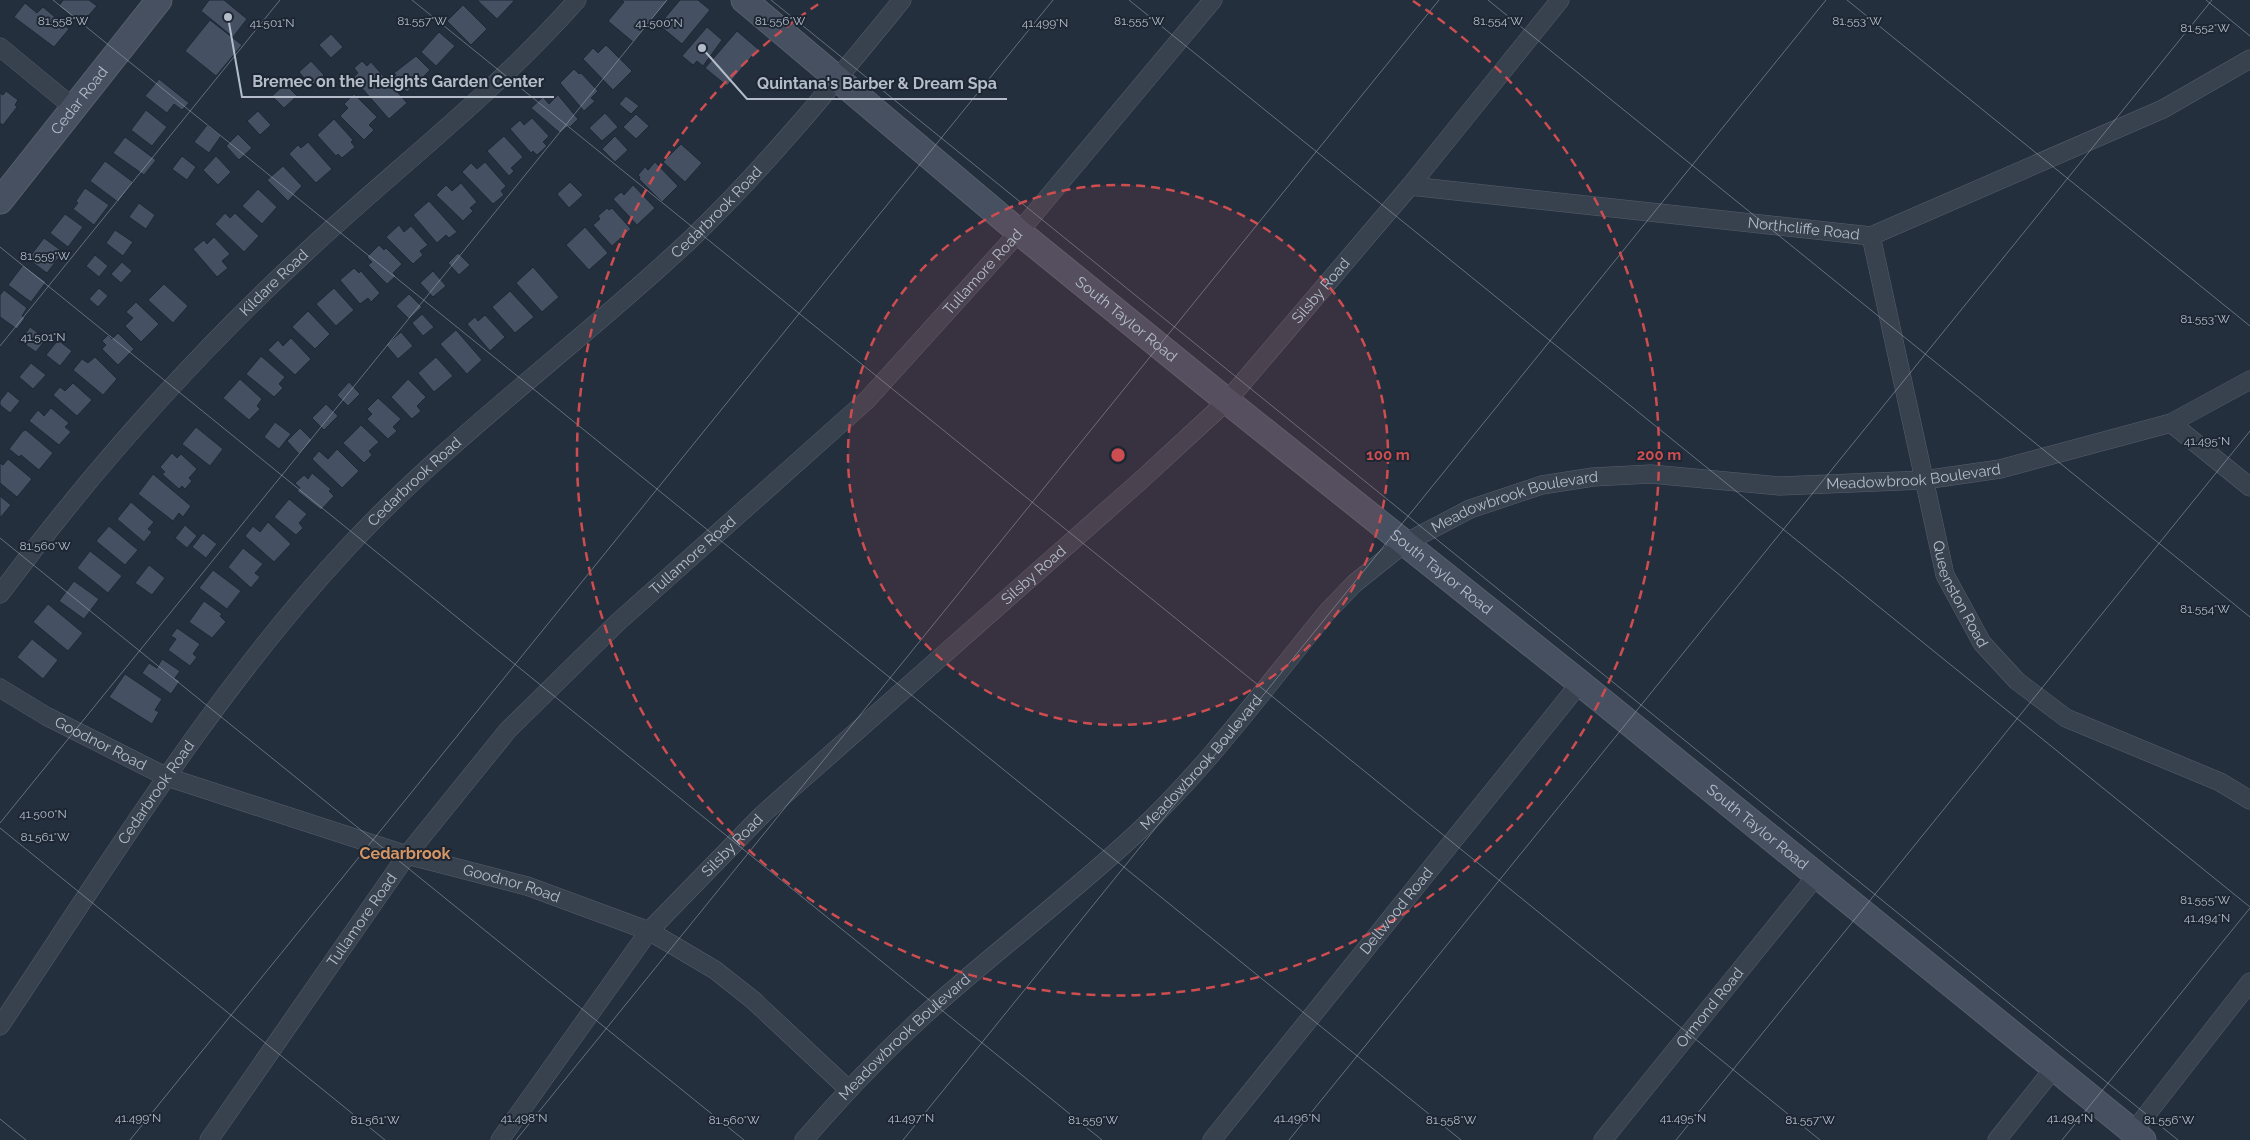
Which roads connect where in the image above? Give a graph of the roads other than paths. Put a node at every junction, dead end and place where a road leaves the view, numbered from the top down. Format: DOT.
graph roads {
  1 [pos="159,0"];
  2 [pos="577,0"];
  3 [pos="744,0"];
  4 [pos="902,0"];
  5 [pos="1213,0"];
  6 [pos="1560,0"];
  7 [pos="0,47"];
  8 [pos="2250,59"];
  9 [pos="837,79"];
  10 [pos="74,108"];
  11 [pos="1410,186"];
  12 [pos="0,201"];
  13 [pos="1019,232"];
  14 [pos="1871,236"];
  15 [pos="2250,380"];
  16 [pos="1227,401"];
  17 [pos="2171,423"];
  18 [pos="1924,480"];
  19 [pos="2250,487"];
  20 [pos="1405,543"];
  21 [pos="0,594"];
  22 [pos="1580,683"];
  23 [pos="0,688"];
  24 [pos="167,777"];
  25 [pos="2250,800"];
  26 [pos="406,855"];
  27 [pos="1817,875"];
  28 [pos="649,931"];
  29 [pos="2250,982"];
  30 [pos="0,1026"];
  31 [pos="2054,1068"];
  32 [pos="848,1089"];
  33 [pos="2138,1136"];
  34 [pos="209,1140"];
  35 [pos="500,1140"];
  36 [pos="804,1140"];
  37 [pos="1212,1140"];
  38 [pos="1603,1140"];
  39 [pos="1996,1140"];
  1 -- 10 [label="main road, Cedar Road"];
  2 -- 21 [label="street, Kildare Road"];
  3 -- 9 [label="main road, South Taylor Road"];
  4 -- 9 [label="street, Cedarbrook Road"];
  5 -- 13 [label="street, Tullamore Road"];
  6 -- 11 [label="street, Silsby Road"];
  7 -- 10 [label="street"];
  8 -- 14 [label="street, Northcliffe Road"];
  9 -- 13 [label="main road, South Taylor Road"];
  9 -- 24 [label="street, Cedarbrook Road"];
  10 -- 12 [label="main road, Cedar Road"];
  11 -- 14 [label="street, Northcliffe Road"];
  11 -- 16 [label="street, Silsby Road"];
  13 -- 16 [label="main road, South Taylor Road"];
  13 -- 26 [label="street, Tullamore Road"];
  14 -- 18 [label="street, Queenston Road"];
  15 -- 17 [label="street, Meadowbrook Boulevard"];
  16 -- 20 [label="main road, South Taylor Road"];
  16 -- 28 [label="street, Silsby Road"];
  17 -- 18 [label="street, Meadowbrook Boulevard"];
  17 -- 19 [label="street"];
  18 -- 20 [label="street, Meadowbrook Boulevard"];
  18 -- 25 [label="street, Queenston Road"];
  20 -- 22 [label="main road, South Taylor Road"];
  20 -- 32 [label="street, Meadowbrook Boulevard"];
  22 -- 27 [label="main road, South Taylor Road"];
  22 -- 37 [label="street, Dellwood Road"];
  23 -- 24 [label="street, Goodnor Road"];
  24 -- 26 [label="street, Goodnor Road"];
  24 -- 30 [label="street, Cedarbrook Road"];
  26 -- 28 [label="street, Goodnor Road"];
  26 -- 34 [label="street, Tullamore Road"];
  27 -- 31 [label="main road, South Taylor Road"];
  27 -- 38 [label="street, Ormond Road"];
  28 -- 32 [label="street, Goodnor Road"];
  28 -- 35 [label="street, Silsby Road"];
  29 -- 33 [label="street"];
  31 -- 33 [label="main road, South Taylor Road"];
  31 -- 39 [label="street"];
  32 -- 36 [label="street, Meadowbrook Boulevard"];
}
